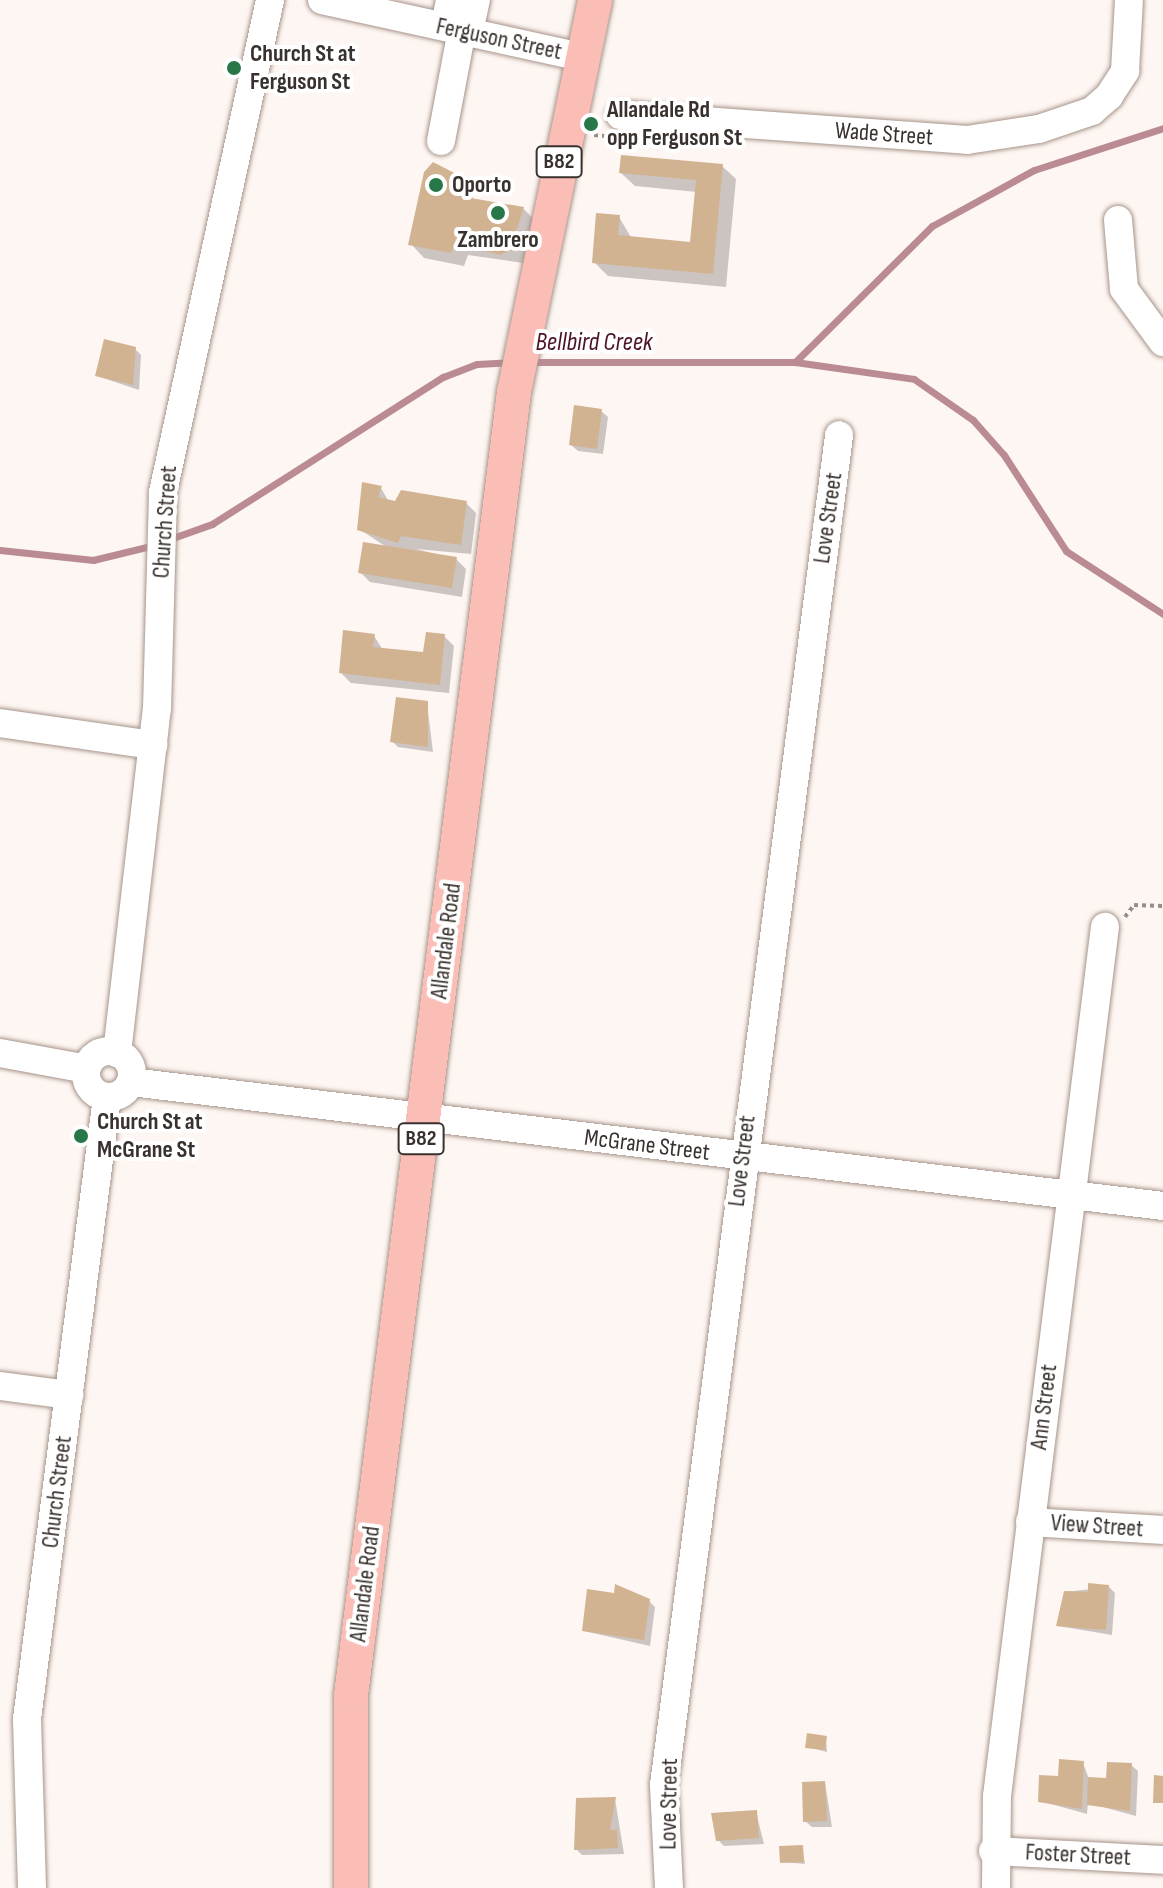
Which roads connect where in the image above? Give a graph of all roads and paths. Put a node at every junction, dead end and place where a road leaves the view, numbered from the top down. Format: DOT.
graph roads {
  1 [pos="270,0"];
  2 [pos="322,0"];
  3 [pos="476,0"];
  4 [pos="595,0"];
  5 [pos="1129,0"];
  6 [pos="456,22"];
  7 [pos="582,57"];
  8 [pos="620,115"];
  9 [pos="441,141"];
  10 [pos="1118,220"];
  11 [pos="1163,342"];
  12 [pos="839,435"];
  13 [pos="0,723"];
  14 [pos="153,745"];
  15 [pos="1163,906"];
  16 [pos="1105,927"];
  17 [pos="0,1053"];
  18 [pos="117,1053"];
  19 [pos="87,1069"];
  20 [pos="131,1082"];
  21 [pos="107,1097"];
  22 [pos="424,1116"];
  23 [pos="741,1157"];
  24 [pos="1073,1200"];
  25 [pos="1163,1206"];
  26 [pos="0,1386"];
  27 [pos="69,1395"];
  28 [pos="1030,1522"];
  29 [pos="1163,1530"];
  30 [pos="13,1717"];
  31 [pos="993,1851"];
  32 [pos="1163,1860"];
  33 [pos="32,1888"];
  34 [pos="351,1888"];
  35 [pos="669,1888"];
  36 [pos="996,1888"];
  1 -- 14 [label="street, Church Street"];
  2 -- 6 [label="street, Ferguson Street"];
  3 -- 6 [label="street"];
  4 -- 7 [label="main road, Allandale Road / B82"];
  5 -- 8 [label="street, Wade Street"];
  6 -- 7 [label="street, Ferguson Street"];
  6 -- 9 [label="street"];
  7 -- 22 [label="main road, Allandale Road / B82"];
  10 -- 11 [label="street"];
  12 -- 23 [label="street, Love Street"];
  13 -- 14 [label="street"];
  14 -- 18 [label="street, Church Street"];
  15 -- 16 [label="path"];
  16 -- 24 [label="street, Ann Street"];
  17 -- 19 [label="street"];
  18 -- 19 [label="street"];
  18 -- 20 [label="street"];
  19 -- 21 [label="street"];
  20 -- 21 [label="street"];
  20 -- 22 [label="street, McGrane Street"];
  21 -- 27 [label="street, Church Street"];
  22 -- 23 [label="street, McGrane Street"];
  22 -- 34 [label="main road, Allandale Road / B82"];
  23 -- 24 [label="street, McGrane Street"];
  23 -- 35 [label="street, Love Street"];
  24 -- 25 [label="street, McGrane Street"];
  24 -- 28 [label="street, Ann Street"];
  26 -- 27 [label="street"];
  27 -- 30 [label="street, Church Street"];
  28 -- 29 [label="street, View Street"];
  28 -- 31 [label="street, Ann Street"];
  30 -- 33 [label="street, Church Street"];
  31 -- 32 [label="street, Foster Street"];
  31 -- 36 [label="street, Ann Street"];
}
